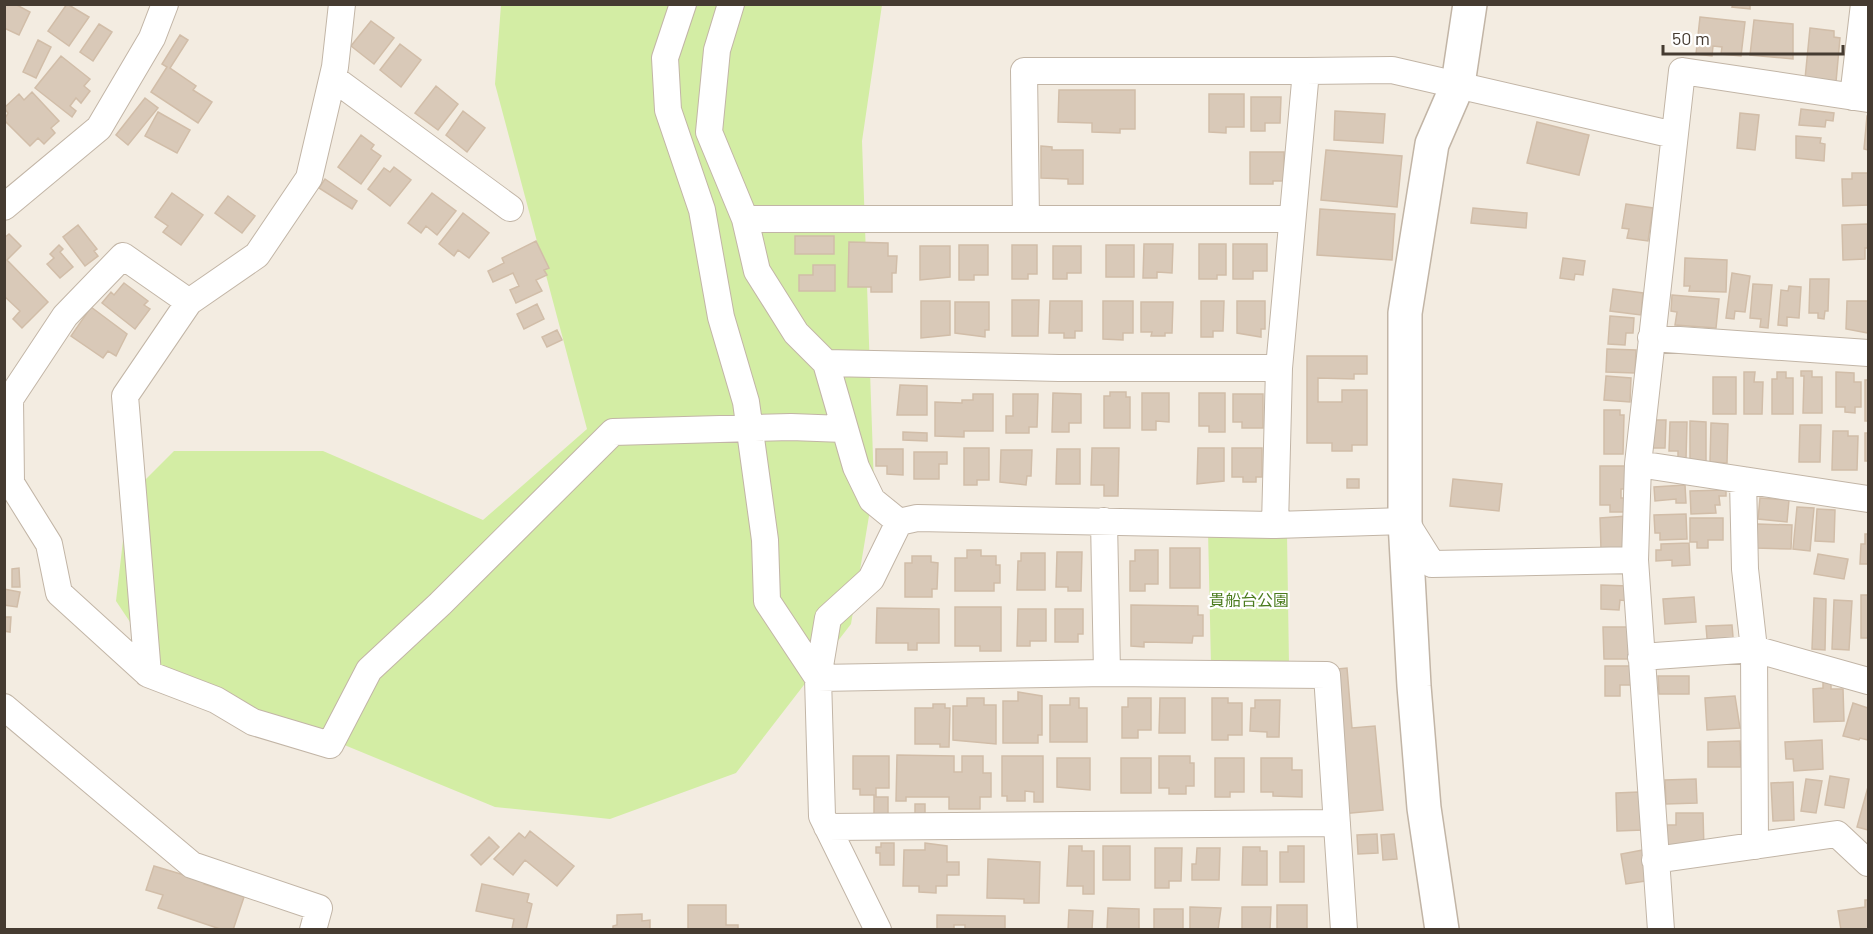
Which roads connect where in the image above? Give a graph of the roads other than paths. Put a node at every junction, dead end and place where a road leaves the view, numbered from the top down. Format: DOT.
graph roads {
  1 [pos="165,4"];
  2 [pos="342,4"];
  3 [pos="683,4"];
  4 [pos="731,4"];
  5 [pos="1470,4"];
  6 [pos="1864,4"];
  7 [pos="1306,71"];
  8 [pos="333,78"];
  9 [pos="1458,84"];
  10 [pos="1861,98"];
  11 [pos="668,110"];
  12 [pos="709,132"];
  13 [pos="1674,135"];
  14 [pos="4,207"];
  15 [pos="510,208"];
  16 [pos="745,219"];
  17 [pos="1026,219"];
  18 [pos="1291,219"];
  19 [pos="189,302"];
  20 [pos="1651,338"];
  21 [pos="1869,353"];
  22 [pos="826,363"];
  23 [pos="1279,368"];
  24 [pos="750,428"];
  25 [pos="844,429"];
  26 [pos="1638,464"];
  27 [pos="1743,480"];
  28 [pos="1869,499"];
  29 [pos="1104,521"];
  30 [pos="1405,521"];
  31 [pos="899,522"];
  32 [pos="1275,525"];
  33 [pos="1635,560"];
  34 [pos="1754,650"];
  35 [pos="1641,657"];
  36 [pos="1107,673"];
  37 [pos="148,674"];
  38 [pos="818,678"];
  39 [pos="1869,681"];
  40 [pos="4,707"];
  41 [pos="1336,824"];
  42 [pos="827,827"];
  43 [pos="1755,846"];
  44 [pos="1655,860"];
  45 [pos="1869,863"];
  46 [pos="313,930"];
  47 [pos="878,930"];
  48 [pos="1344,930"];
  49 [pos="1442,930"];
  50 [pos="1661,930"];
  1 -- 14 [label="street"];
  2 -- 8 [label="street"];
  3 -- 11 [label="street"];
  4 -- 12 [label="street"];
  5 -- 9 [label="street"];
  6 -- 10 [label="street"];
  7 -- 9 [label="street"];
  7 -- 17 [label="street"];
  7 -- 18 [label="street"];
  8 -- 15 [label="street"];
  8 -- 19 [label="street"];
  9 -- 13 [label="street"];
  9 -- 30 [label="street"];
  10 -- 13 [label="street"];
  11 -- 12 [label="street"];
  11 -- 24 [label="street"];
  12 -- 16 [label="street"];
  13 -- 20 [label="street"];
  16 -- 17 [label="street"];
  16 -- 22 [label="street"];
  17 -- 18 [label="street"];
  18 -- 23 [label="street"];
  19 -- 37 [label="street"];
  19 -- 37 [label="street"];
  20 -- 21 [label="street"];
  20 -- 26 [label="street"];
  22 -- 23 [label="street"];
  22 -- 25 [label="street"];
  23 -- 32 [label="street"];
  24 -- 25 [label="street"];
  24 -- 37 [label="street"];
  24 -- 38 [label="street"];
  25 -- 31 [label="street"];
  26 -- 27 [label="street"];
  26 -- 33 [label="street"];
  27 -- 28 [label="street"];
  27 -- 34 [label="street"];
  29 -- 31 [label="street"];
  29 -- 32 [label="street"];
  29 -- 36 [label="street"];
  30 -- 32 [label="street"];
  30 -- 33 [label="street"];
  30 -- 49 [label="street"];
  31 -- 38 [label="street"];
  33 -- 35 [label="street"];
  34 -- 35 [label="street"];
  34 -- 39 [label="street"];
  34 -- 43 [label="street"];
  35 -- 44 [label="street"];
  36 -- 38 [label="street"];
  36 -- 41 [label="street"];
  38 -- 42 [label="street"];
  40 -- 46 [label="street"];
  41 -- 42 [label="street"];
  41 -- 48 [label="street"];
  42 -- 47 [label="street"];
  43 -- 44 [label="street"];
  43 -- 45 [label="street"];
  44 -- 50 [label="street"];
}
